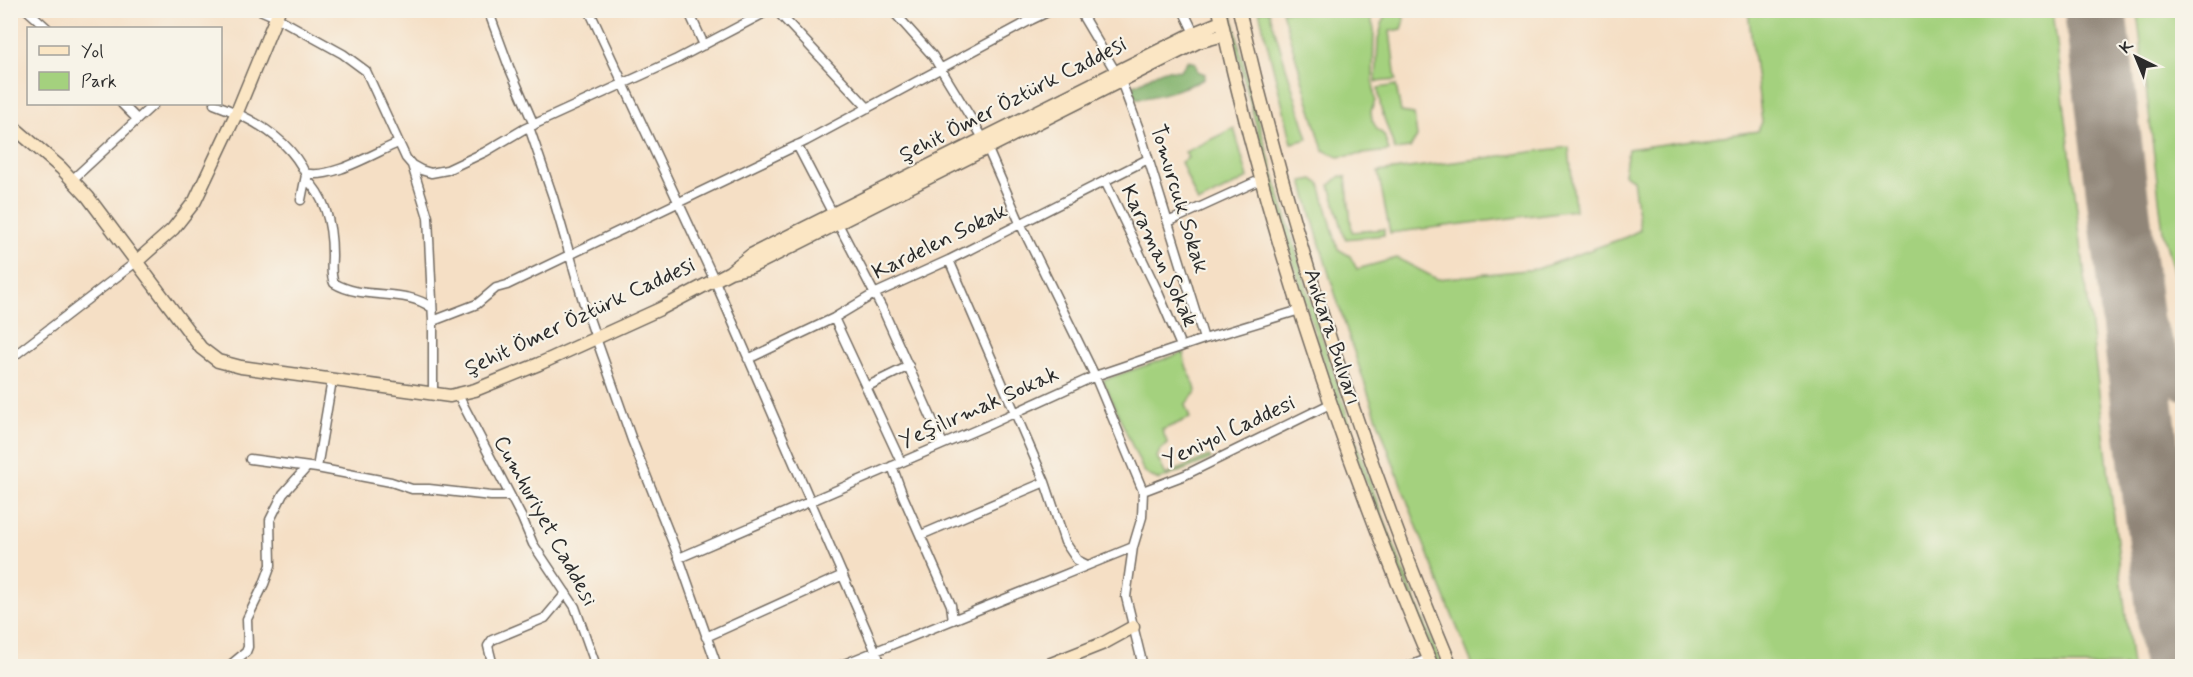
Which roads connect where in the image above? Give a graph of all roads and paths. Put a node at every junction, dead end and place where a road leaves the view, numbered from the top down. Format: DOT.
graph roads {
  1 [pos="27,10"];
  2 [pos="98,10"];
  3 [pos="108,10"];
  4 [pos="260,10"];
  5 [pos="488,10"];
  6 [pos="589,10"];
  7 [pos="688,10"];
  8 [pos="770,10"];
  9 [pos="776,10"];
  10 [pos="892,10"];
  11 [pos="1022,10"];
  12 [pos="1052,10"];
  13 [pos="1079,10"];
  14 [pos="1183,10"];
  15 [pos="1239,10"];
  16 [pos="278,14"];
  17 [pos="1220,16"];
  18 [pos="1031,20"];
  19 [pos="46,27"];
  20 [pos="1194,33"];
  21 [pos="1224,35"];
  22 [pos="704,45"];
  23 [pos="941,69"];
  24 [pos="1119,77"];
  25 [pos="624,83"];
  26 [pos="123,105"];
  27 [pos="153,105"];
  28 [pos="217,105"];
  29 [pos="868,108"];
  30 [pos="237,112"];
  31 [pos="136,118"];
  32 [pos="10,124"];
  33 [pos="531,126"];
  34 [pos="398,143"];
  35 [pos="985,143"];
  36 [pos="797,145"];
  37 [pos="1148,159"];
  38 [pos="412,165"];
  39 [pos="306,176"];
  40 [pos="1262,179"];
  41 [pos="72,180"];
  42 [pos="1105,181"];
  43 [pos="301,200"];
  44 [pos="678,203"];
  45 [pos="836,219"];
  46 [pos="1168,222"];
  47 [pos="1020,223"];
  48 [pos="570,255"];
  49 [pos="949,260"];
  50 [pos="136,262"];
  51 [pos="714,279"];
  52 [pos="874,294"];
  53 [pos="432,308"];
  54 [pos="1300,310"];
  55 [pos="834,318"];
  56 [pos="433,321"];
  57 [pos="596,337"];
  58 [pos="1204,339"];
  59 [pos="1181,346"];
  60 [pos="10,359"];
  61 [pos="748,359"];
  62 [pos="909,366"];
  63 [pos="1095,376"];
  64 [pos="332,380"];
  65 [pos="866,387"];
  66 [pos="433,394"];
  67 [pos="458,395"];
  68 [pos="1330,404"];
  69 [pos="1015,412"];
  70 [pos="943,444"];
  71 [pos="250,459"];
  72 [pos="897,464"];
  73 [pos="307,467"];
  74 [pos="317,468"];
  75 [pos="1045,482"];
  76 [pos="1143,490"];
  77 [pos="510,496"];
  78 [pos="811,501"];
  79 [pos="921,535"];
  80 [pos="1133,547"];
  81 [pos="679,558"];
  82 [pos="1087,565"];
  83 [pos="843,575"];
  84 [pos="566,593"];
  85 [pos="953,620"];
  86 [pos="1133,627"];
  87 [pos="706,637"];
  88 [pos="875,651"];
  89 [pos="1430,663"];
  90 [pos="229,666"];
  91 [pos="493,666"];
  92 [pos="596,666"];
  93 [pos="717,666"];
  94 [pos="839,666"];
  95 [pos="882,666"];
  96 [pos="1046,666"];
  97 [pos="1143,666"];
  98 [pos="1409,666"];
  99 [pos="1451,666"];
  1 -- 19 [label="street"];
  2 -- 3 [label="street"];
  4 -- 16 [label="street"];
  5 -- 33 [label="street"];
  6 -- 25 [label="street"];
  7 -- 22 [label="street"];
  8 -- 22 [label="street"];
  9 -- 29 [label="street"];
  10 -- 23 [label="street"];
  11 -- 18 [label="street"];
  12 -- 18 [label="street"];
  13 -- 24 [label="street, Tomurcuk Sokak"];
  14 -- 20 [label="street"];
  15 -- 99 [label="street, Ankara Bulvarı"];
  16 -- 30 [label="street"];
  16 -- 34 [label="street"];
  17 -- 20 [label="street, Şehit Ömer Öztürk Caddesi"];
  17 -- 21 [label="street, Ankara Bulvarı"];
  18 -- 23 [label="street"];
  20 -- 24 [label="street, Şehit Ömer Öztürk Caddesi"];
  21 -- 24 [label="street, Şehit Ömer Öztürk Caddesi"];
  21 -- 40 [label="street, Ankara Bulvarı"];
  22 -- 25 [label="street"];
  23 -- 29 [label="street"];
  23 -- 35 [label="street"];
  24 -- 35 [label="street, Şehit Ömer Öztürk Caddesi"];
  24 -- 37 [label="street, Tomurcuk Sokak"];
  25 -- 33 [label="street"];
  25 -- 44 [label="street"];
  26 -- 31 [label="street"];
  27 -- 31 [label="street"];
  28 -- 30 [label="street"];
  29 -- 36 [label="street"];
  30 -- 39 [label="street"];
  30 -- 50 [label="street"];
  31 -- 41 [label="street"];
  32 -- 41 [label="street, Şehit Ömer Öztürk Caddesi"];
  33 -- 38 [label="street"];
  33 -- 48 [label="street"];
  34 -- 38 [label="street"];
  34 -- 39 [label="street"];
  35 -- 45 [label="street, Şehit Ömer Öztürk Caddesi"];
  35 -- 47 [label="street"];
  36 -- 44 [label="street"];
  36 -- 45 [label="street"];
  37 -- 42 [label="street, Kardelen Sokak"];
  37 -- 46 [label="street, Tomurcuk Sokak"];
  38 -- 53 [label="street"];
  39 -- 43 [label="street"];
  39 -- 53 [label="street"];
  40 -- 46 [label="street"];
  40 -- 54 [label="street, Ankara Bulvarı"];
  41 -- 50 [label="street, Şehit Ömer Öztürk Caddesi"];
  42 -- 47 [label="street, Kardelen Sokak"];
  42 -- 59 [label="street, Karaman Sokak"];
  44 -- 48 [label="street"];
  44 -- 51 [label="street"];
  45 -- 51 [label="street, Şehit Ömer Öztürk Caddesi"];
  45 -- 52 [label="street"];
  46 -- 58 [label="street, Tomurcuk Sokak"];
  47 -- 49 [label="street, Kardelen Sokak"];
  47 -- 63 [label="street"];
  48 -- 56 [label="street"];
  48 -- 57 [label="street"];
  49 -- 52 [label="street, Kardelen Sokak"];
  49 -- 69 [label="street"];
  50 -- 60 [label="street"];
  50 -- 64 [label="street, Şehit Ömer Öztürk Caddesi"];
  51 -- 57 [label="street, Şehit Ömer Öztürk Caddesi"];
  51 -- 61 [label="street"];
  52 -- 55 [label="street, Kardelen Sokak"];
  52 -- 62 [label="street"];
  53 -- 56 [label="street"];
  54 -- 58 [label="street, Yeşilırmak Sokak"];
  54 -- 68 [label="street, Ankara Bulvarı"];
  55 -- 61 [label="street, Kardelen Sokak"];
  55 -- 65 [label="street"];
  56 -- 66 [label="street"];
  57 -- 67 [label="street, Şehit Ömer Öztürk Caddesi"];
  57 -- 81 [label="street"];
  58 -- 59 [label="street, Yeşilırmak Sokak"];
  59 -- 63 [label="street, Yeşilırmak Sokak"];
  61 -- 78 [label="street"];
  62 -- 65 [label="street"];
  62 -- 70 [label="street"];
  63 -- 69 [label="street, Yeşilırmak Sokak"];
  63 -- 76 [label="street"];
  64 -- 66 [label="street, Şehit Ömer Öztürk Caddesi"];
  64 -- 74 [label="street"];
  65 -- 72 [label="street"];
  66 -- 67 [label="street, Şehit Ömer Öztürk Caddesi"];
  67 -- 77 [label="street, Cumhuriyet Caddesi"];
  68 -- 76 [label="street, Yeniyol Caddesi"];
  68 -- 89 [label="street, Ankara Bulvarı"];
  69 -- 70 [label="street, Yeşilırmak Sokak"];
  69 -- 75 [label="street"];
  70 -- 72 [label="street, Yeşilırmak Sokak"];
  71 -- 73 [label="street"];
  72 -- 78 [label="street, Yeşilırmak Sokak"];
  72 -- 79 [label="street"];
  73 -- 74 [label="street"];
  73 -- 90 [label="street"];
  74 -- 77 [label="street"];
  75 -- 79 [label="street"];
  75 -- 82 [label="street"];
  76 -- 80 [label="street"];
  77 -- 84 [label="street, Cumhuriyet Caddesi"];
  78 -- 81 [label="street, Yeşilırmak Sokak"];
  78 -- 83 [label="street"];
  79 -- 85 [label="street"];
  80 -- 82 [label="street"];
  80 -- 86 [label="street"];
  81 -- 87 [label="street"];
  82 -- 85 [label="street"];
  83 -- 87 [label="street"];
  83 -- 88 [label="street"];
  84 -- 91 [label="street"];
  84 -- 92 [label="street, Cumhuriyet Caddesi"];
  85 -- 88 [label="street"];
  86 -- 96 [label="street"];
  86 -- 97 [label="street"];
  87 -- 93 [label="street"];
  88 -- 94 [label="street"];
  88 -- 95 [label="street"];
  89 -- 98 [label="street"];
}
